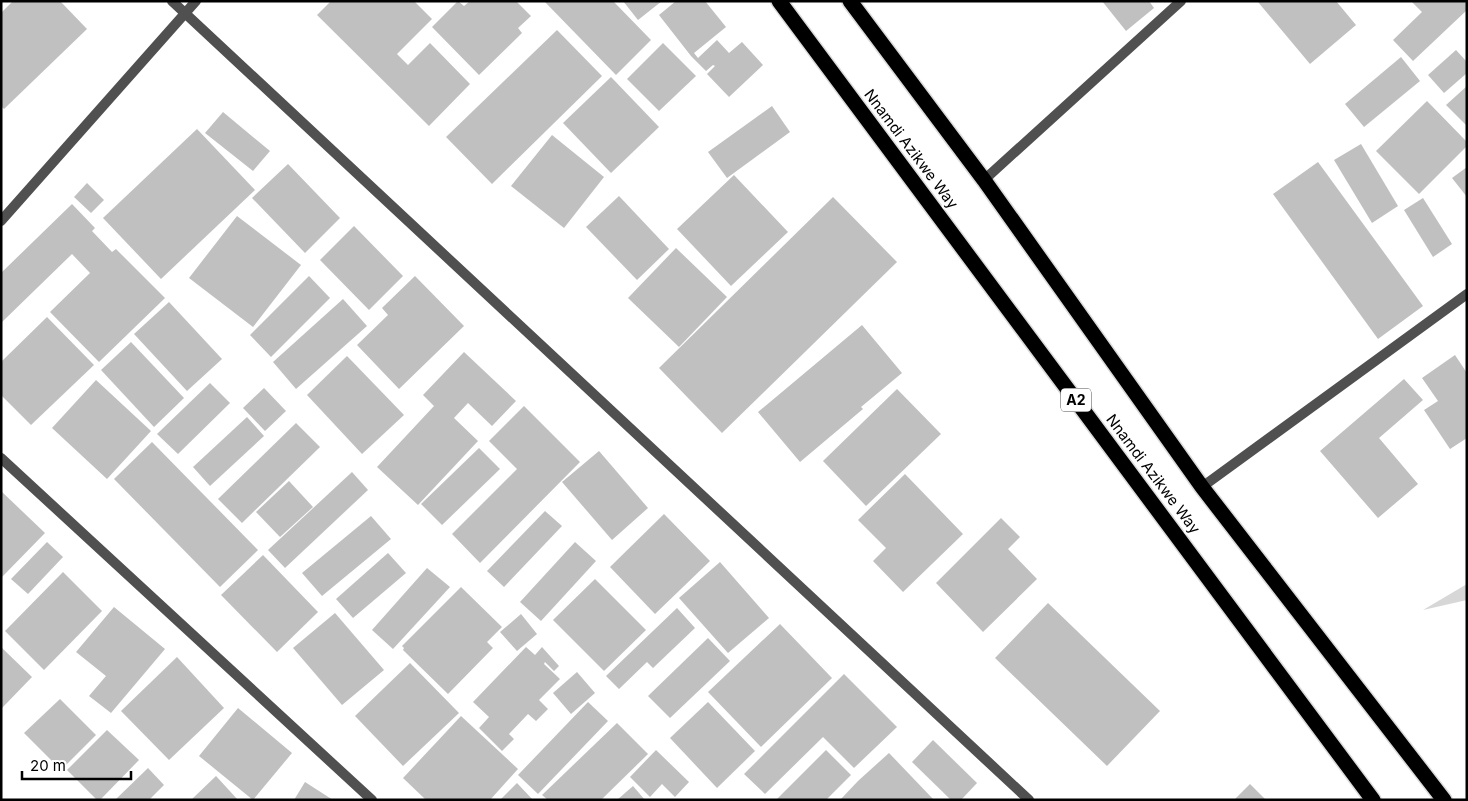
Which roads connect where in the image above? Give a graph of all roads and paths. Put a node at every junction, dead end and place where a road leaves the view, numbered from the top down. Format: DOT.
graph roads {
  1 [pos="172,1"];
  2 [pos="196,1"];
  3 [pos="779,1"];
  4 [pos="850,1"];
  5 [pos="1181,1"];
  6 [pos="185,13"];
  7 [pos="984,180"];
  8 [pos="1,221"];
  9 [pos="1467,294"];
  10 [pos="1,458"];
  11 [pos="1202,487"];
  12 [pos="372,800"];
  13 [pos="1029,800"];
  14 [pos="1373,800"];
  15 [pos="1444,800"];
  1 -- 6 [label="street"];
  2 -- 6 [label="street"];
  3 -- 14 [label="highway, Nnamdi Azikwe Way / A2"];
  4 -- 7 [label="highway, Nnamdi Azikwe Way"];
  5 -- 7 [label="street"];
  6 -- 8 [label="street"];
  6 -- 13 [label="street"];
  7 -- 11 [label="highway, Nnamdi Azikwe Way"];
  9 -- 11 [label="street"];
  10 -- 12 [label="street"];
  11 -- 15 [label="highway, Nnamdi Azikwe Way"];
}
